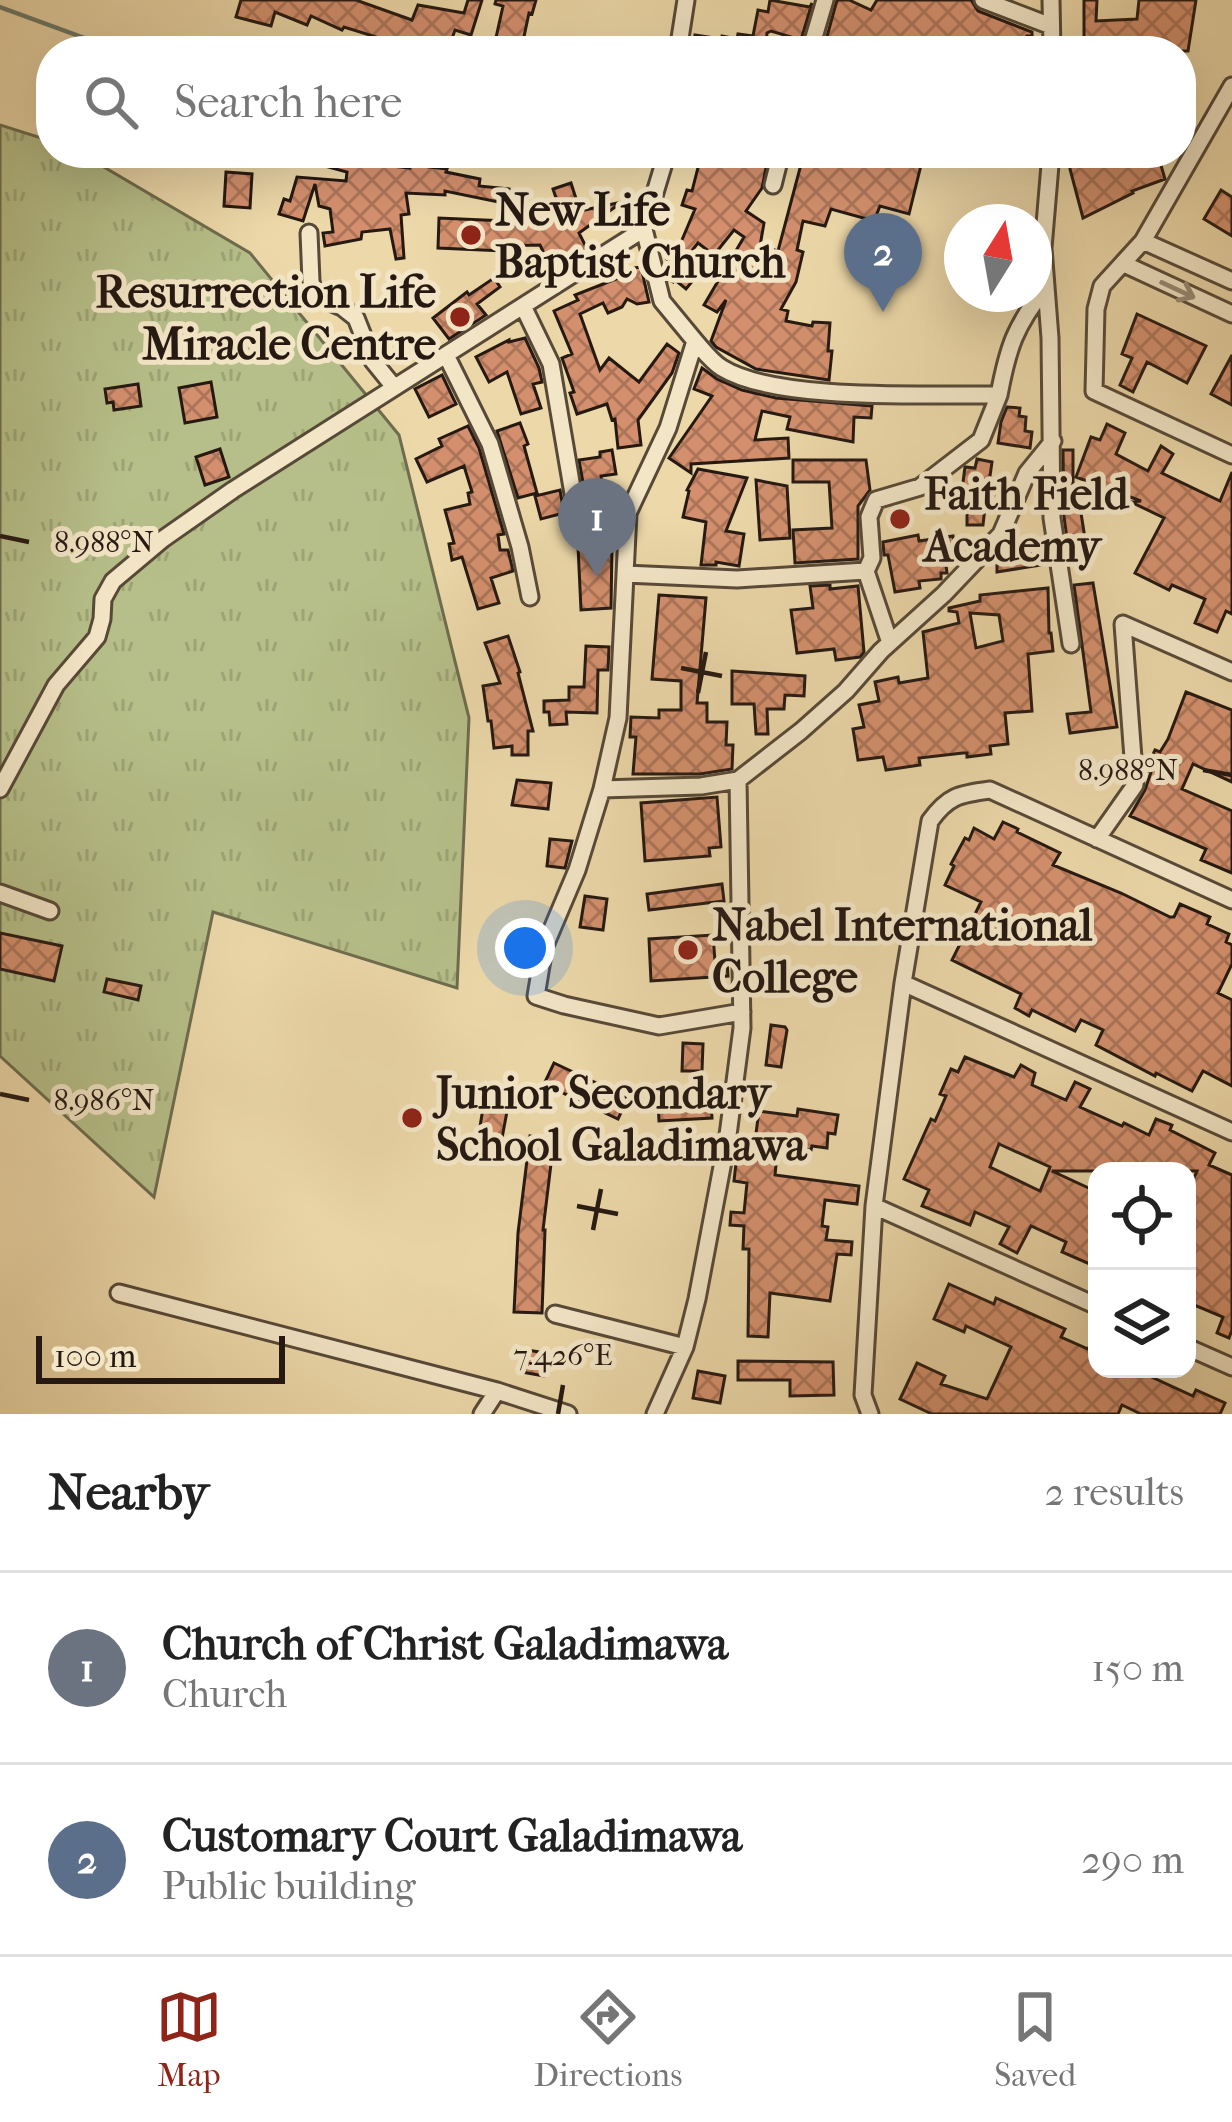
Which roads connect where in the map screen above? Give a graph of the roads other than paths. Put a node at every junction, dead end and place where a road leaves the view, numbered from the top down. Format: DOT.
graph roads {
  1 [pos="686,0"];
  2 [pos="825,0"];
  3 [pos="983,0"];
  4 [pos="1051,0"];
  5 [pos="1051,26"];
  6 [pos="680,36"];
  7 [pos="814,36"];
  8 [pos="1051,36"];
  9 [pos="1232,86"];
  10 [pos="1196,149"];
  11 [pos="663,168"];
  12 [pos="777,168"];
  13 [pos="1051,168"];
  14 [pos="1185,168"];
  15 [pos="773,185"];
  16 [pos="1047,204"];
  17 [pos="644,230"];
  18 [pos="309,233"];
  19 [pos="1143,241"];
  20 [pos="1124,264"];
  21 [pos="1232,281"];
  22 [pos="523,306"];
  23 [pos="1027,312"];
  24 [pos="1047,312"];
  25 [pos="1232,314"];
  26 [pos="695,341"];
  27 [pos="446,355"];
  28 [pos="394,387"];
  29 [pos="999,395"];
  30 [pos="1053,441"];
  31 [pos="1232,454"];
  32 [pos="627,527"];
  33 [pos="866,571"];
  34 [pos="625,574"];
  35 [pos="530,597"];
  36 [pos="890,643"];
  37 [pos="1071,644"];
  38 [pos="1232,672"];
  39 [pos="738,780"];
  40 [pos="0,789"];
  41 [pos="602,789"];
  42 [pos="1097,839"];
  43 [pos="0,892"];
  44 [pos="1232,900"];
  45 [pos="50,911"];
  46 [pos="903,983"];
  47 [pos="742,1012"];
  48 [pos="1232,1132"];
  49 [pos="874,1206"];
  50 [pos="119,1293"];
  51 [pos="1088,1302"];
  52 [pos="555,1314"];
  53 [pos="685,1347"];
  54 [pos="1196,1351"];
  55 [pos="1232,1367"];
  56 [pos="496,1391"];
  57 [pos="482,1414"];
  58 [pos="568,1414"];
  59 [pos="656,1414"];
  60 [pos="870,1414"];
  1 -- 6 [label="street"];
  2 -- 7 [label="street"];
  3 -- 5 [label="street"];
  4 -- 5 [label="street"];
  5 -- 8 [label="street"];
  9 -- 10 [label="street"];
  11 -- 17 [label="street"];
  12 -- 15 [label="street"];
  13 -- 16 [label="street"];
  14 -- 19 [label="street"];
  17 -- 22 [label="street"];
  17 -- 26 [label="street"];
  18 -- 28 [label="street"];
  19 -- 20 [label="street"];
  19 -- 21 [label="street"];
  20 -- 25 [label="street, one-way"];
  20 -- 31 [label="street"];
  22 -- 27 [label="street"];
  22 -- 32 [label="street"];
  23 -- 29 [label="street"];
  24 -- 30 [label="street"];
  26 -- 29 [label="street"];
  26 -- 32 [label="street"];
  27 -- 28 [label="street"];
  27 -- 35 [label="street"];
  28 -- 40 [label="street"];
  29 -- 33 [label="street"];
  30 -- 36 [label="street"];
  30 -- 37 [label="street"];
  32 -- 34 [label="street"];
  33 -- 34 [label="street"];
  33 -- 36 [label="street"];
  34 -- 41 [label="street"];
  36 -- 39 [label="street"];
  38 -- 42 [label="street"];
  39 -- 41 [label="street"];
  39 -- 47 [label="street"];
  41 -- 47 [label="street"];
  42 -- 44 [label="street"];
  42 -- 46 [label="street"];
  43 -- 45 [label="street"];
  46 -- 48 [label="street"];
  46 -- 49 [label="street"];
  47 -- 53 [label="street"];
  49 -- 51 [label="street"];
  49 -- 60 [label="street"];
  50 -- 56 [label="street"];
  52 -- 53 [label="street"];
  53 -- 59 [label="street"];
  54 -- 55 [label="street"];
  56 -- 57 [label="street"];
  56 -- 58 [label="street"];
}
